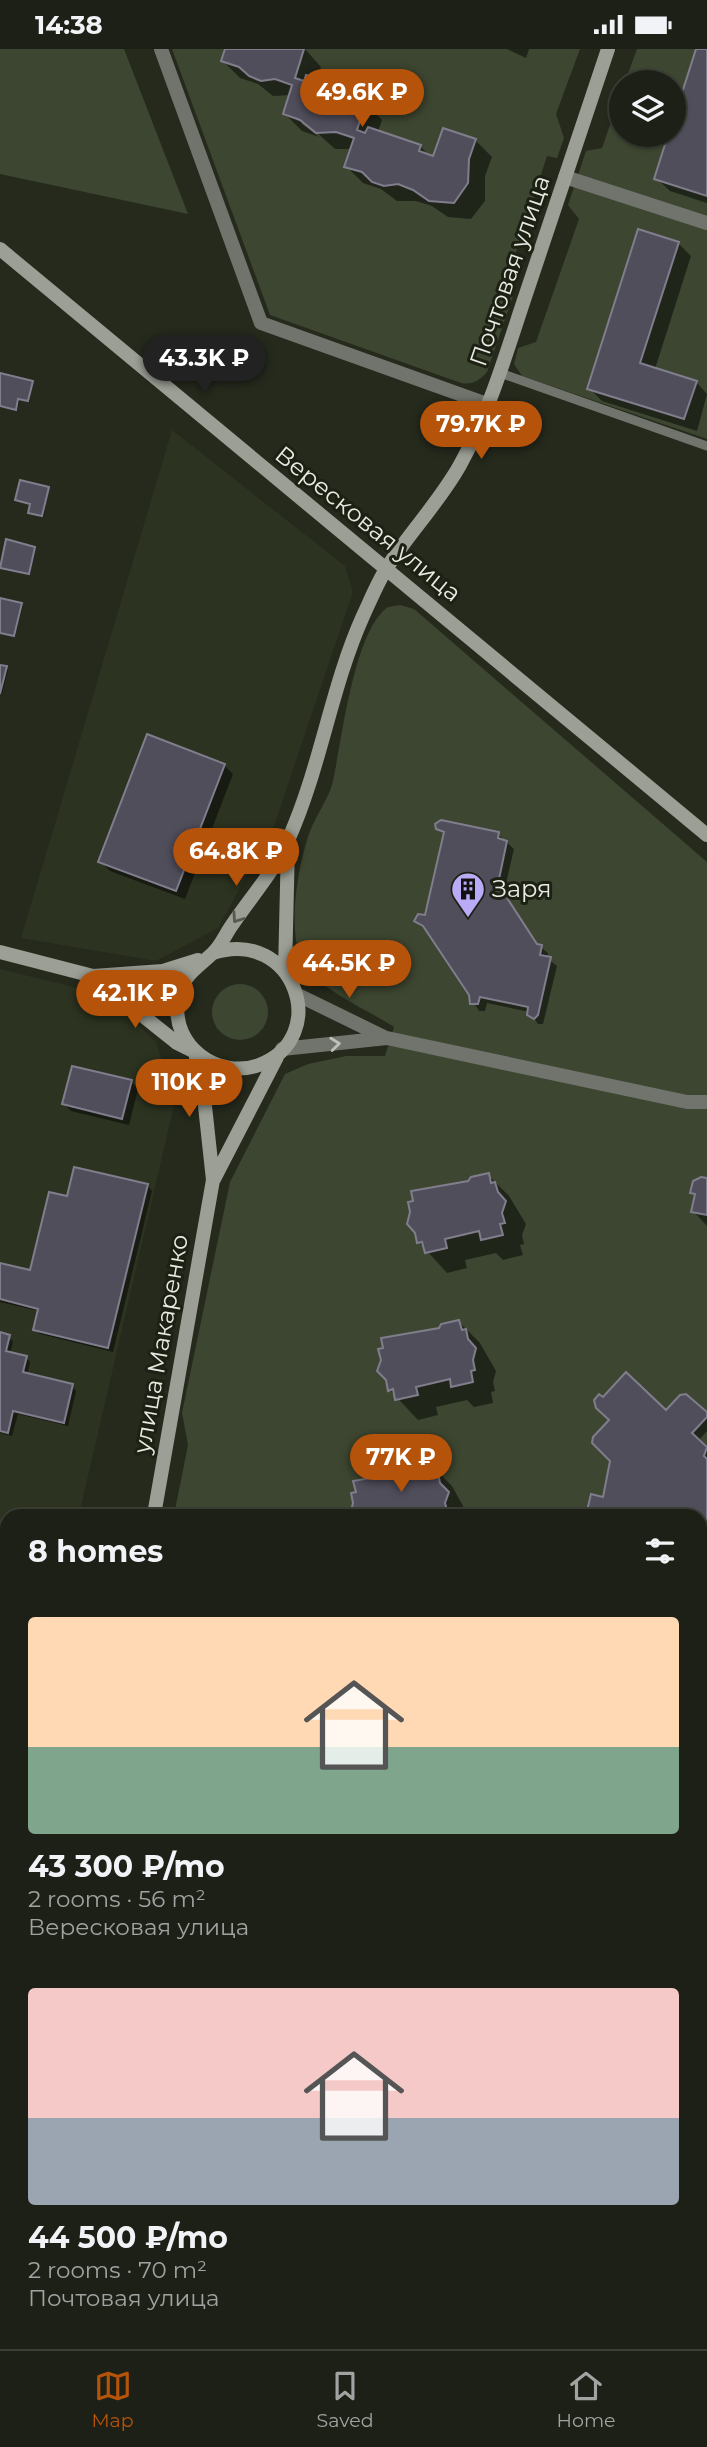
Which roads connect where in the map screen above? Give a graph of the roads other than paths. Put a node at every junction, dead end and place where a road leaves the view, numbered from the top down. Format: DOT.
graph roads {
  1 [pos="161,49"];
  2 [pos="608,49"];
  3 [pos="565,177"];
  4 [pos="707,223"];
  5 [pos="0,249"];
  6 [pos="499,373"];
  7 [pos="487,404"];
  8 [pos="707,446"];
  9 [pos="386,568"];
  10 [pos="707,835"];
  11 [pos="288,843"];
  12 [pos="0,952"];
  13 [pos="210,955"];
  14 [pos="285,971"];
  15 [pos="93,976"];
  16 [pos="296,994"];
  17 [pos="387,1038"];
  18 [pos="195,1052"];
  19 [pos="280,1052"];
  20 [pos="707,1102"];
  21 [pos="213,1180"];
  22 [pos="155,1509"];
  1 -- 7 [label="street"];
  2 -- 3 [label="street, Почтовая улица"];
  3 -- 4 [label="street"];
  3 -- 6 [label="street, Почтовая улица"];
  5 -- 9 [label="street, Вересковая улица"];
  6 -- 7 [label="street, Почтовая улица"];
  6 -- 8 [label="lane"];
  7 -- 9 [label="street, Почтовая улица"];
  9 -- 10 [label="street, Вересковая улица"];
  9 -- 11 [label="street, Почтовая улица"];
  11 -- 13 [label="street, Почтовая улица, one-way"];
  11 -- 14 [label="street, Почтовая улица"];
  12 -- 15 [label="street"];
  13 -- 14 [label="street"];
  13 -- 15 [label="street"];
  13 -- 18 [label="street"];
  14 -- 16 [label="street"];
  15 -- 18 [label="street"];
  16 -- 17 [label="street"];
  16 -- 19 [label="street"];
  19 -- 17 [label="street, one-way"];
  17 -- 20 [label="street"];
  18 -- 19 [label="street"];
  18 -- 21 [label="street, улица Макаренко"];
  19 -- 21 [label="street, улица Макаренко"];
  21 -- 22 [label="street, улица Макаренко"];
}
